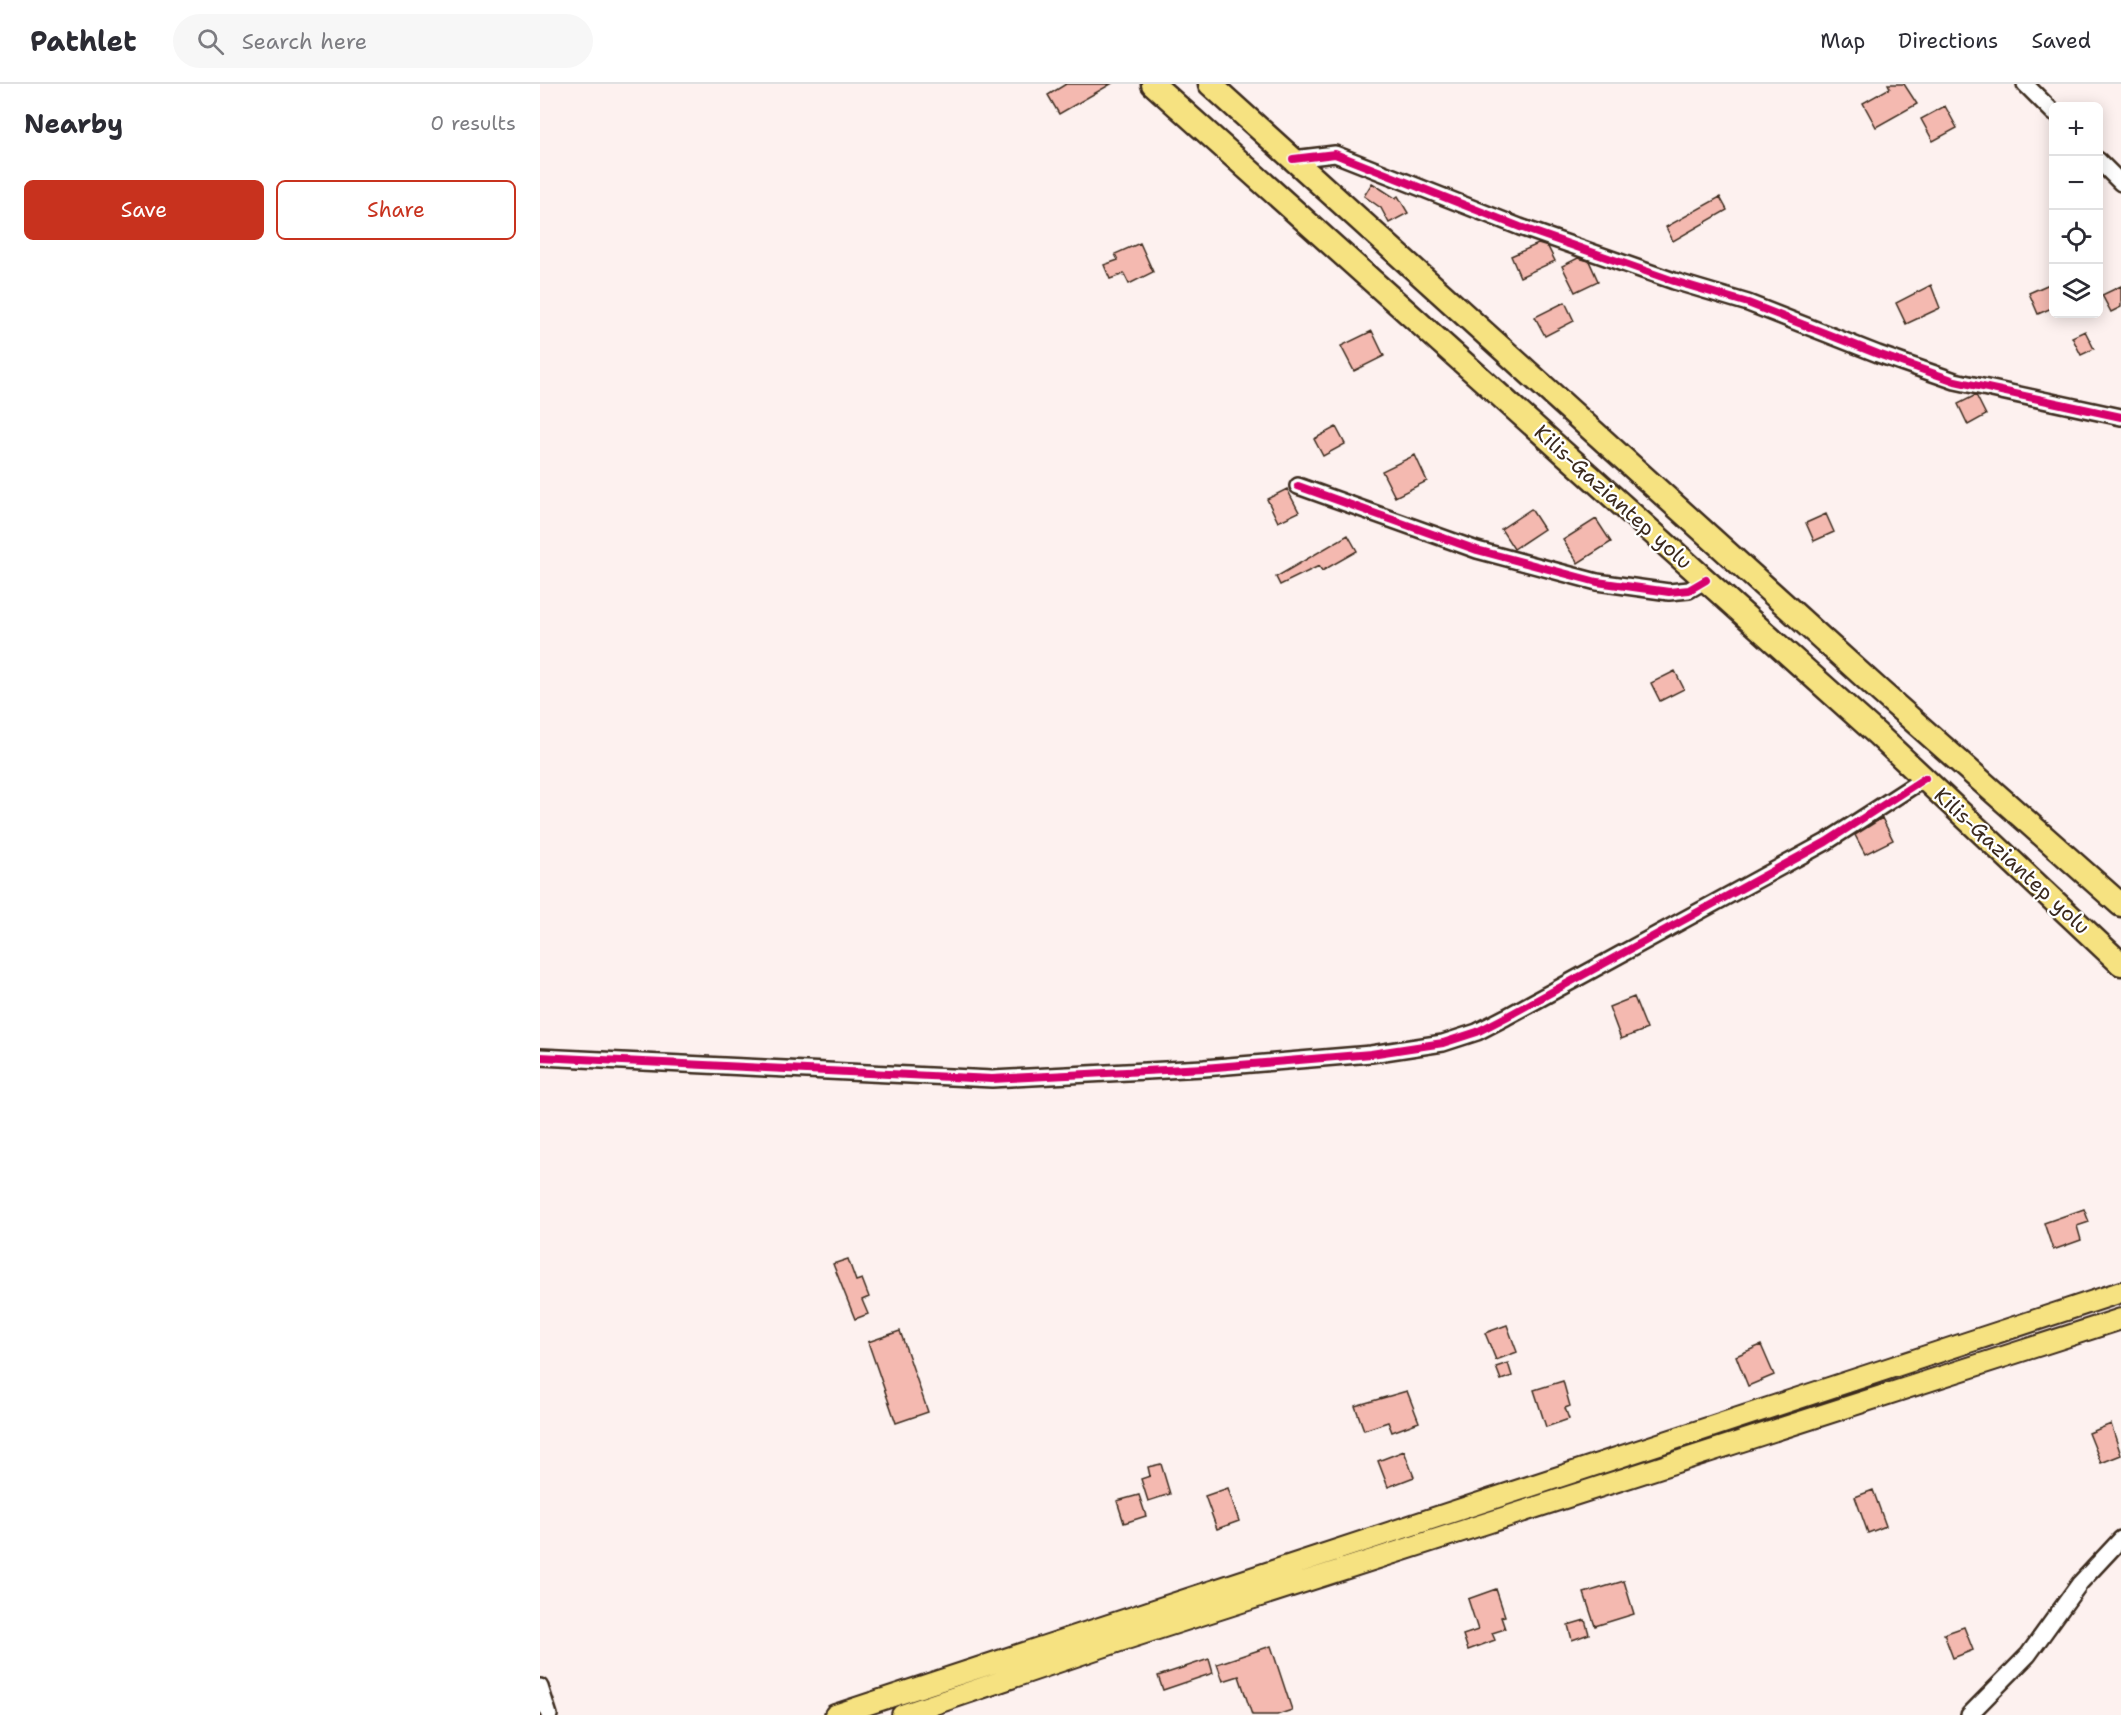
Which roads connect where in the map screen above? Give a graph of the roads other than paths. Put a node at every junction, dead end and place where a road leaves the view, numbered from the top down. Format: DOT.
graph roads {
  1 [pos="1153,84"];
  2 [pos="1210,84"];
  3 [pos="2025,84"];
  4 [pos="2049,108"];
  5 [pos="1293,159"];
  6 [pos="2103,165"];
  7 [pos="2121,183"];
  8 [pos="2121,417"];
  9 [pos="1298,486"];
  10 [pos="1706,580"];
  11 [pos="1925,778"];
  12 [pos="2121,905"];
  13 [pos="2121,964"];
  14 [pos="540,1057"];
  15 [pos="2121,1292"];
  16 [pos="2121,1319"];
  17 [pos="2121,1539"];
  18 [pos="540,1687"];
  19 [pos="549,1715"];
  20 [pos="835,1715"];
  21 [pos="902,1715"];
  22 [pos="1969,1715"];
  1 -- 10 [label="highway, Kilis-Gaziantep yolu"];
  2 -- 5 [label="highway, Kilis-Gaziantep yolu"];
  3 -- 4 [label="street"];
  5 -- 8 [label="street"];
  5 -- 12 [label="highway, Kilis-Gaziantep yolu"];
  6 -- 7 [label="street"];
  9 -- 10 [label="street"];
  10 -- 11 [label="highway, Kilis-Gaziantep yolu"];
  11 -- 13 [label="highway, Kilis-Gaziantep yolu"];
  11 -- 14 [label="street"];
  15 -- 20 [label="main road"];
  16 -- 21 [label="main road"];
  17 -- 22 [label="street"];
  18 -- 19 [label="street"];
}
